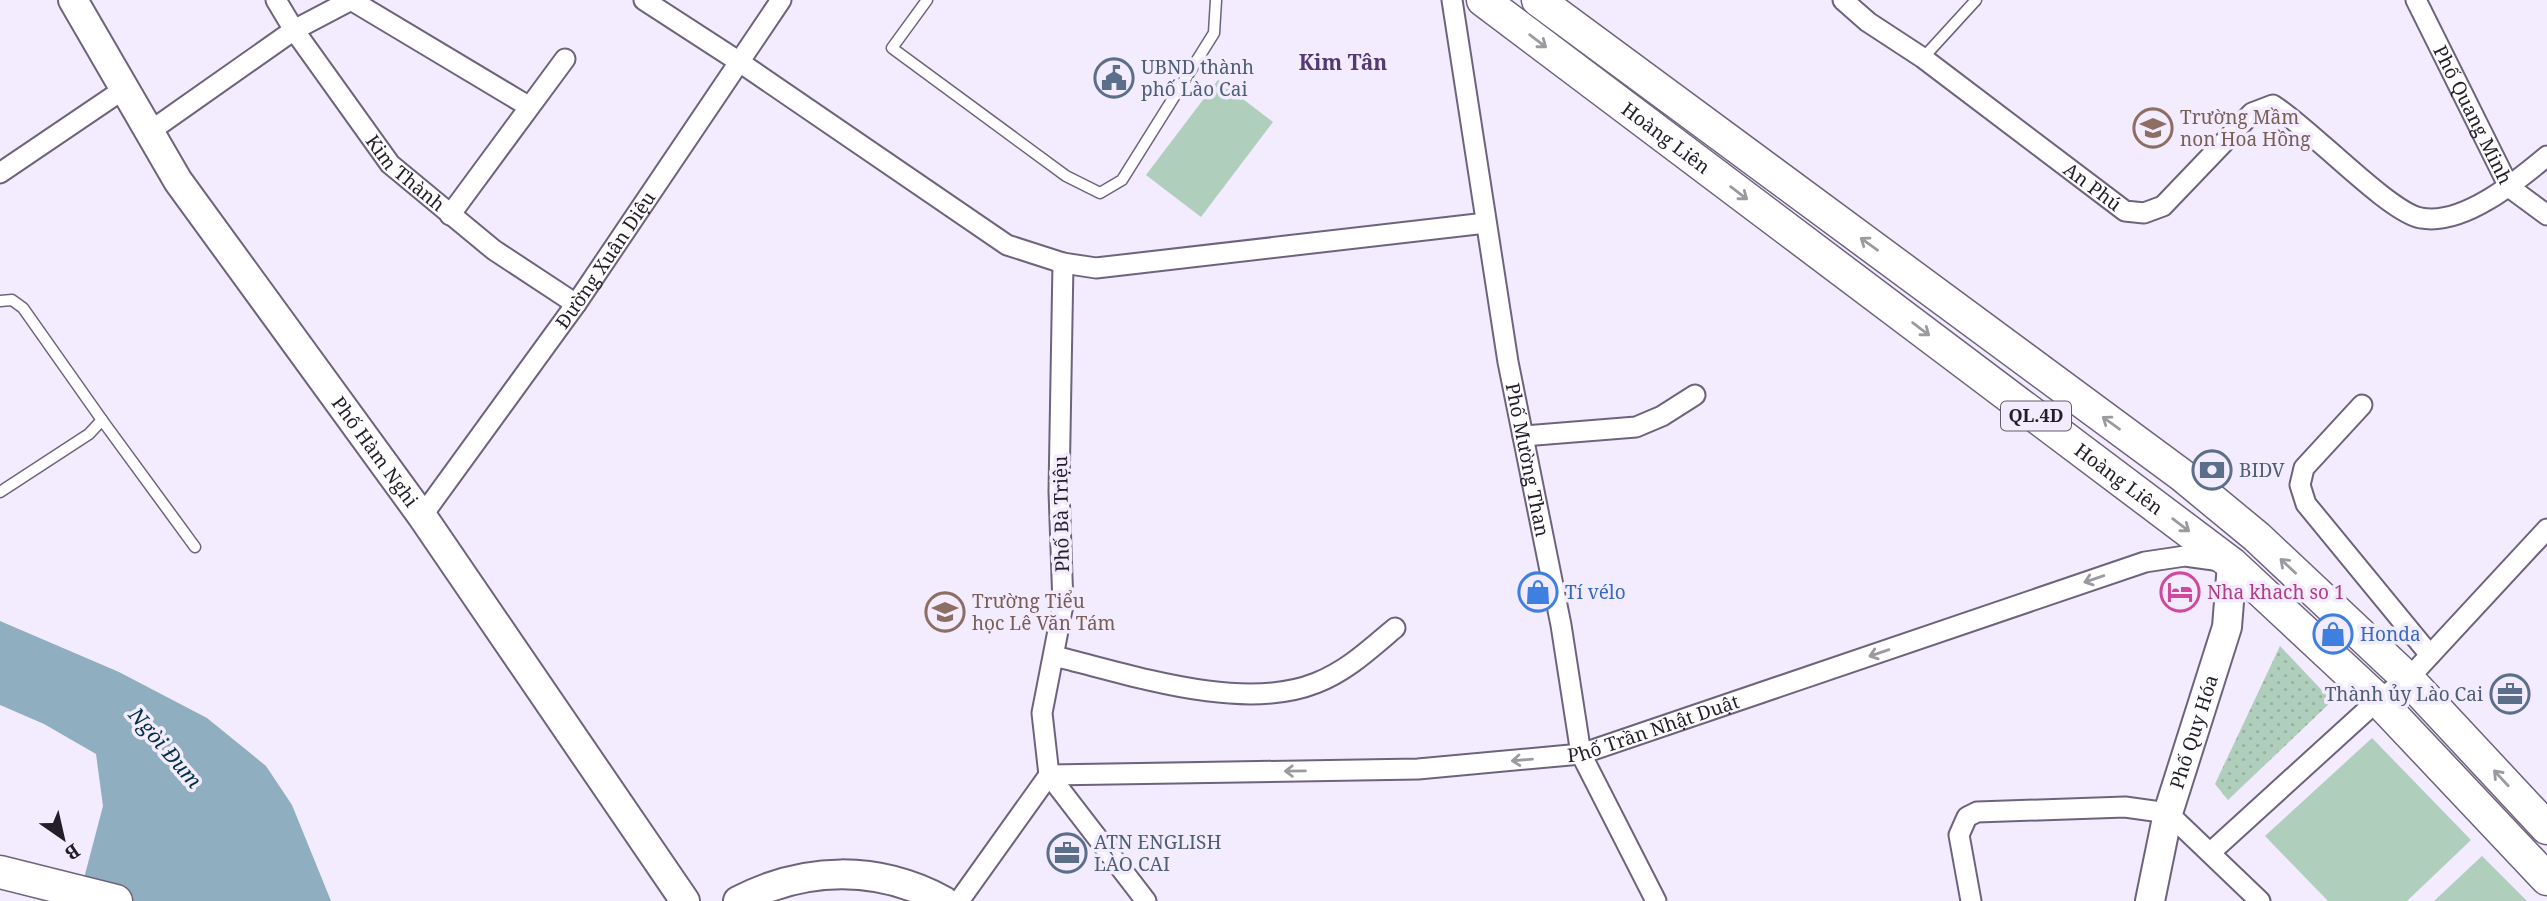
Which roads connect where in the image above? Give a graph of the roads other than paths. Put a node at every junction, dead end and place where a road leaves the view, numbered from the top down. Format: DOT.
graph roads {
  1 [pos="73,0"];
  2 [pos="276,0"];
  3 [pos="351,0"];
  4 [pos="644,0"];
  5 [pos="781,0"];
  6 [pos="928,0"];
  7 [pos="1452,0"];
  8 [pos="1483,0"];
  9 [pos="1538,0"];
  10 [pos="1843,0"];
  11 [pos="1976,0"];
  12 [pos="2416,0"];
  13 [pos="1215,1"];
  14 [pos="294,30"];
  15 [pos="1923,58"];
  16 [pos="565,59"];
  17 [pos="738,61"];
  18 [pos="124,89"];
  19 [pos="528,106"];
  20 [pos="149,132"];
  21 [pos="2547,156"];
  22 [pos="0,173"];
  23 [pos="2509,187"];
  24 [pos="450,215"];
  25 [pos="2547,215"];
  26 [pos="1486,223"];
  27 [pos="1063,263"];
  28 [pos="0,301"];
  29 [pos="576,304"];
  30 [pos="1695,395"];
  31 [pos="2362,405"];
  32 [pos="102,420"];
  33 [pos="1523,436"];
  34 [pos="0,492"];
  35 [pos="422,516"];
  36 [pos="2547,529"];
  37 [pos="2257,537"];
  38 [pos="195,547"];
  39 [pos="2232,564"];
  40 [pos="1395,628"];
  41 [pos="2430,655"];
  42 [pos="1054,656"];
  43 [pos="2408,679"];
  44 [pos="2378,701"];
  45 [pos="1581,754"];
  46 [pos="1049,775"];
  47 [pos="2168,813"];
  48 [pos="2547,828"];
  49 [pos="2211,852"];
  50 [pos="0,872"];
  51 [pos="2547,879"];
  52 [pos="116,901"];
  53 [pos="685,901"];
  54 [pos="738,901"];
  55 [pos="944,901"];
  56 [pos="959,901"];
  57 [pos="1146,901"];
  58 [pos="1656,901"];
  59 [pos="1971,901"];
  60 [pos="2150,901"];
  61 [pos="2260,901"];
  1 -- 18 [label="main road, Phố Hàm Nghi"];
  2 -- 14 [label="street, Kim Thành"];
  3 -- 14 [label="street"];
  3 -- 19 [label="street"];
  4 -- 17 [label="street"];
  5 -- 17 [label="street, Đường Xuân Diệu"];
  6 -- 13 [label="lane"];
  7 -- 26 [label="street, Phố Mường Than"];
  8 -- 39 [label="main road, Hoàng Liên / QL.4D, one-way"];
  37 -- 9 [label="main road, Hoàng Liên / QL.4D, one-way"];
  10 -- 15 [label="street, An Phú"];
  11 -- 15 [label="lane"];
  12 -- 23 [label="street, Phố Quang Minh"];
  14 -- 20 [label="street"];
  14 -- 24 [label="street, Kim Thành"];
  15 -- 23 [label="street, An Phú"];
  16 -- 19 [label="street"];
  17 -- 27 [label="street"];
  17 -- 29 [label="street, Đường Xuân Diệu"];
  18 -- 20 [label="main road, Phố Hàm Nghi"];
  18 -- 22 [label="street"];
  19 -- 24 [label="street"];
  20 -- 35 [label="main road, Phố Hàm Nghi"];
  21 -- 23 [label="street, An Phú"];
  23 -- 25 [label="street, Phố Quang Minh"];
  24 -- 29 [label="street, Kim Thành"];
  26 -- 27 [label="street"];
  26 -- 33 [label="street, Phố Mường Than"];
  27 -- 42 [label="street, Phố Bà Triệu"];
  28 -- 32 [label="lane"];
  29 -- 35 [label="street, Đường Xuân Diệu"];
  30 -- 33 [label="street"];
  31 -- 41 [label="street"];
  32 -- 34 [label="lane"];
  32 -- 38 [label="lane"];
  33 -- 45 [label="street, Phố Mường Than"];
  35 -- 53 [label="main road, Phố Hàm Nghi"];
  36 -- 41 [label="street"];
  37 -- 39 [label="main road"];
  43 -- 37 [label="main road, Hoàng Liên / QL.4D, one-way"];
  39 -- 44 [label="main road, Hoàng Liên / QL.4D"];
  39 -- 45 [label="street, Phố Trần Nhật Duật, one-way"];
  39 -- 47 [label="main road, Phố Quy Hóa"];
  40 -- 42 [label="street"];
  41 -- 43 [label="street"];
  42 -- 46 [label="street, Phố Bà Triệu"];
  43 -- 44 [label="street"];
  48 -- 43 [label="main road, Hoàng Liên / QL.4D, one-way"];
  44 -- 49 [label="street"];
  44 -- 51 [label="main road, Hoàng Liên / QL.4D"];
  45 -- 46 [label="street, Phố Trần Nhật Duật, one-way"];
  45 -- 58 [label="street, Phố Mường Than"];
  46 -- 56 [label="street"];
  46 -- 57 [label="street"];
  47 -- 49 [label="street"];
  47 -- 59 [label="street"];
  47 -- 60 [label="main road, Phố Quy Hóa"];
  49 -- 61 [label="street"];
  50 -- 52 [label="main road"];
  54 -- 55 [label="main road"];
}
